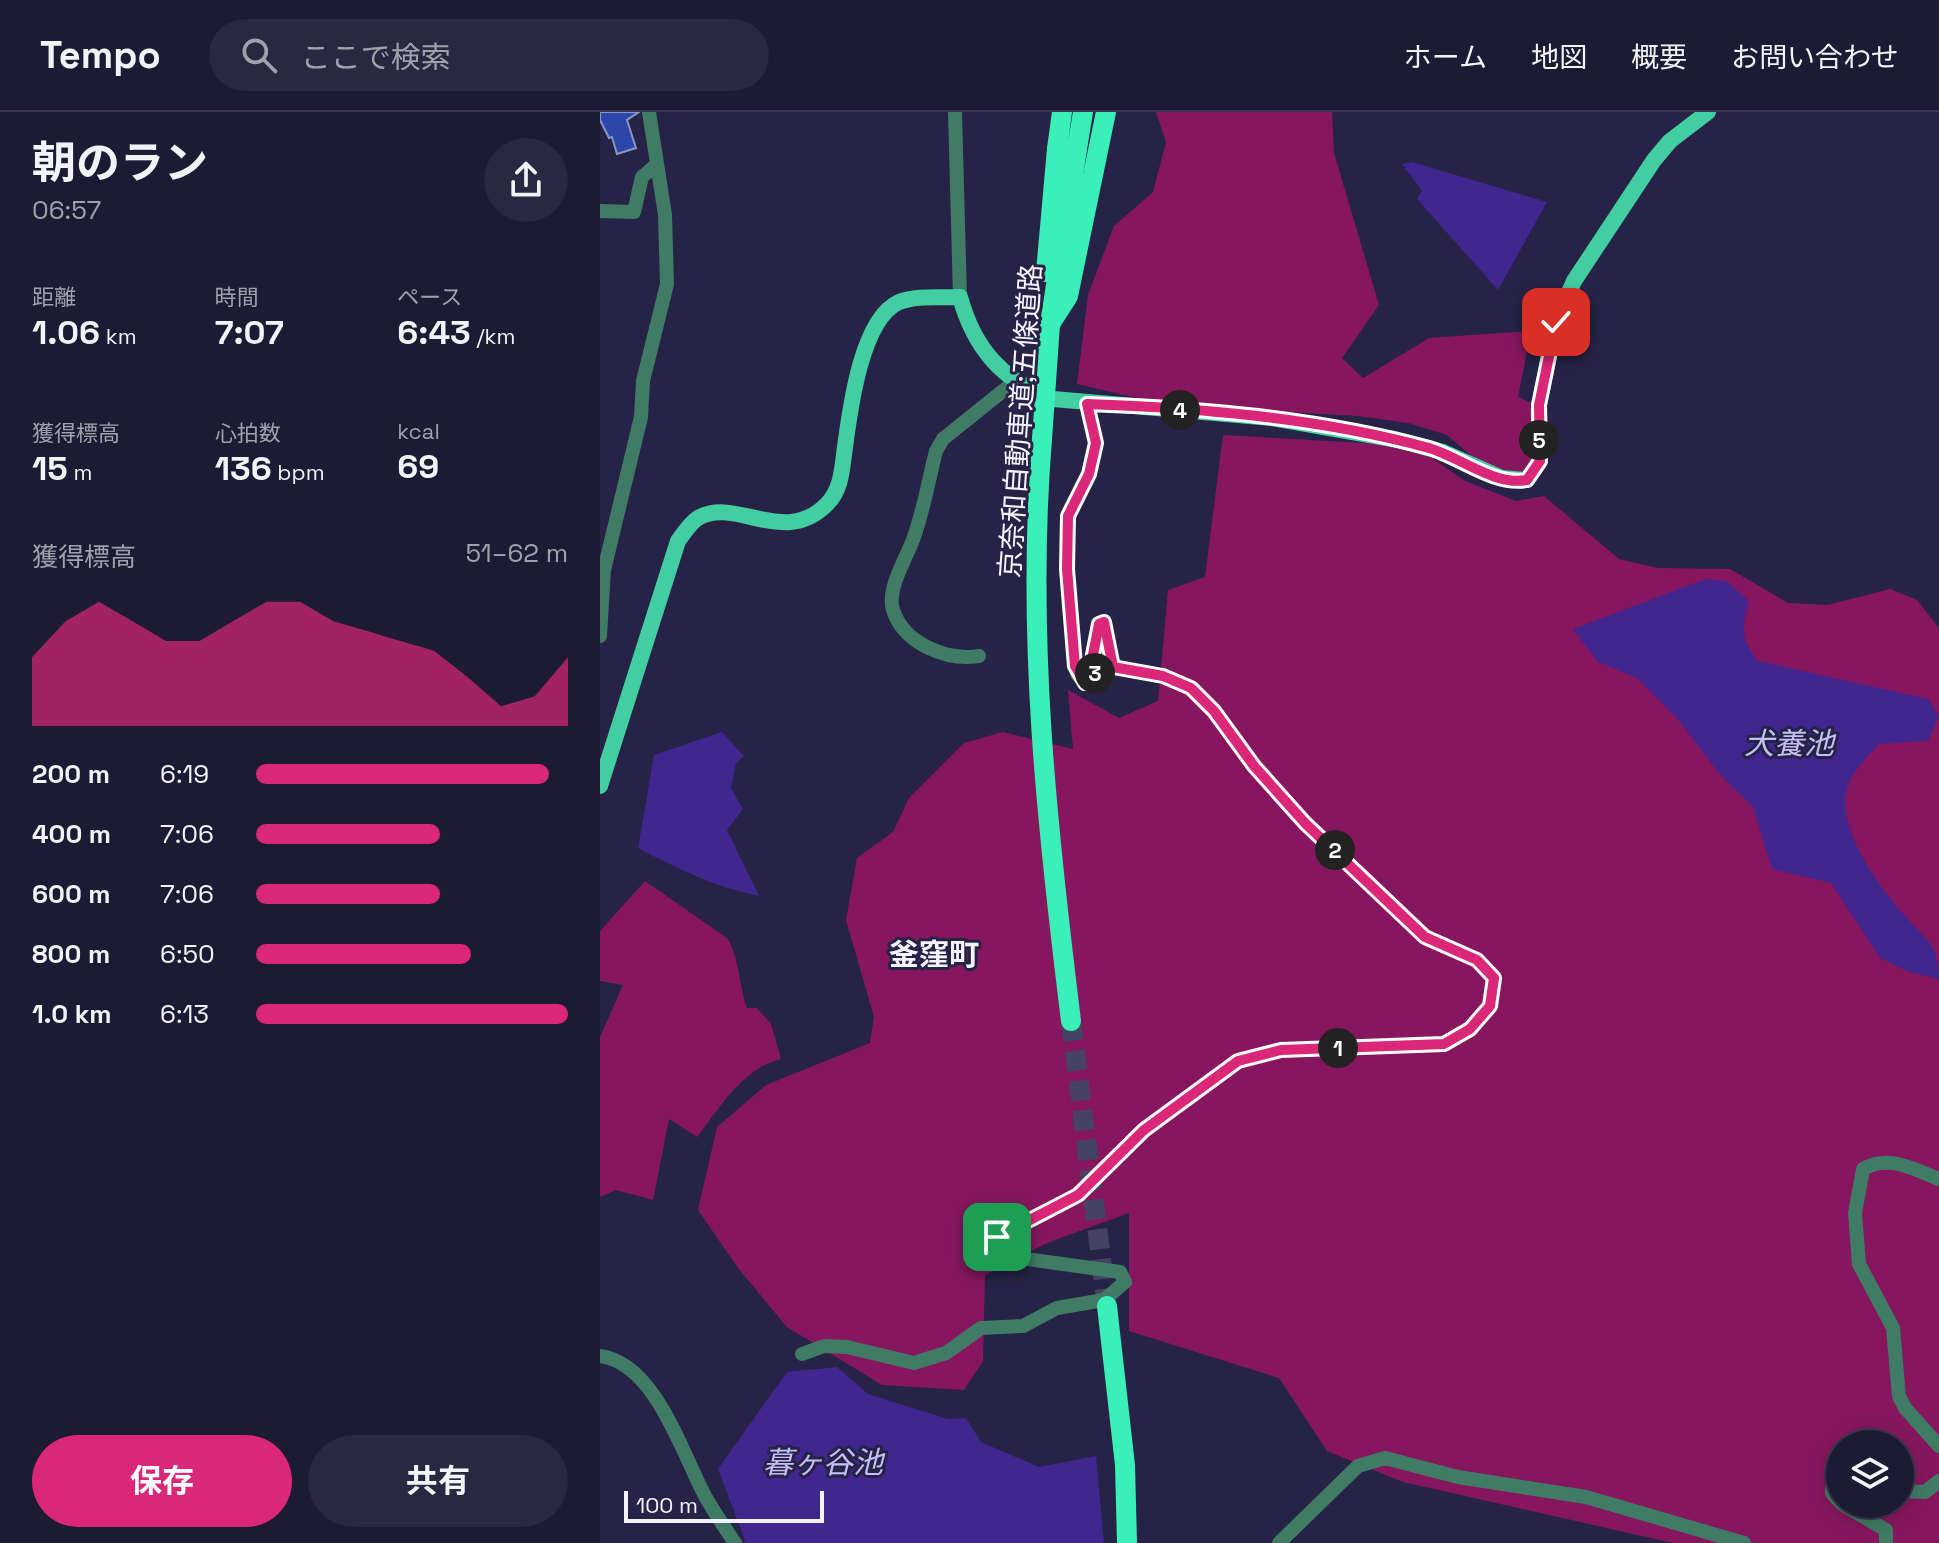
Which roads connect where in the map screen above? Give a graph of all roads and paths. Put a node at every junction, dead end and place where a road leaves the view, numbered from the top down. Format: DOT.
graph roads {
  1 [pos="649,112"];
  2 [pos="1062,112"];
  3 [pos="1083,112"];
  4 [pos="1106,112"];
  5 [pos="1708,112"];
  6 [pos="955,113"];
  7 [pos="1077,151"];
  8 [pos="656,165"];
  9 [pos="600,211"];
  10 [pos="960,297"];
  11 [pos="1014,382"];
  12 [pos="1087,404"];
  13 [pos="1043,415"];
  14 [pos="600,636"];
  15 [pos="979,656"];
  16 [pos="600,786"];
  17 [pos="1071,1021"];
  18 [pos="1939,1179"];
  19 [pos="1107,1306"];
  20 [pos="802,1354"];
  21 [pos="600,1356"];
  22 [pos="1939,1446"];
  23 [pos="1939,1481"];
  24 [pos="1914,1492"];
  25 [pos="1866,1518"];
  26 [pos="735,1543"];
  27 [pos="1127,1543"];
  28 [pos="1279,1543"];
  29 [pos="1744,1543"];
  30 [pos="1886,1543"];
  1 -- 8 [label="street"];
  2 -- 7 [label="highway"];
  3 -- 7 [label="highway, 京奈和自動車道;五條道路"];
  4 -- 7 [label="highway"];
  5 -- 12 [label="main road"];
  6 -- 10 [label="street"];
  7 -- 13 [label="highway, 京奈和自動車道;五條道路, bridge"];
  7 -- 13 [label="highway, bridge"];
  8 -- 9 [label="street"];
  8 -- 14 [label="street"];
  10 -- 11 [label="main road"];
  10 -- 16 [label="main road"];
  11 -- 12 [label="main road"];
  11 -- 15 [label="street"];
  12 -- 20 [label="street"];
  13 -- 17 [label="highway, 京奈和自動車道;五條道路, bridge"];
  18 -- 22 [label="street"];
  19 -- 27 [label="highway"];
  21 -- 26 [label="street"];
  23 -- 24 [label="street"];
  25 -- 30 [label="street"];
  28 -- 29 [label="street"];
}
